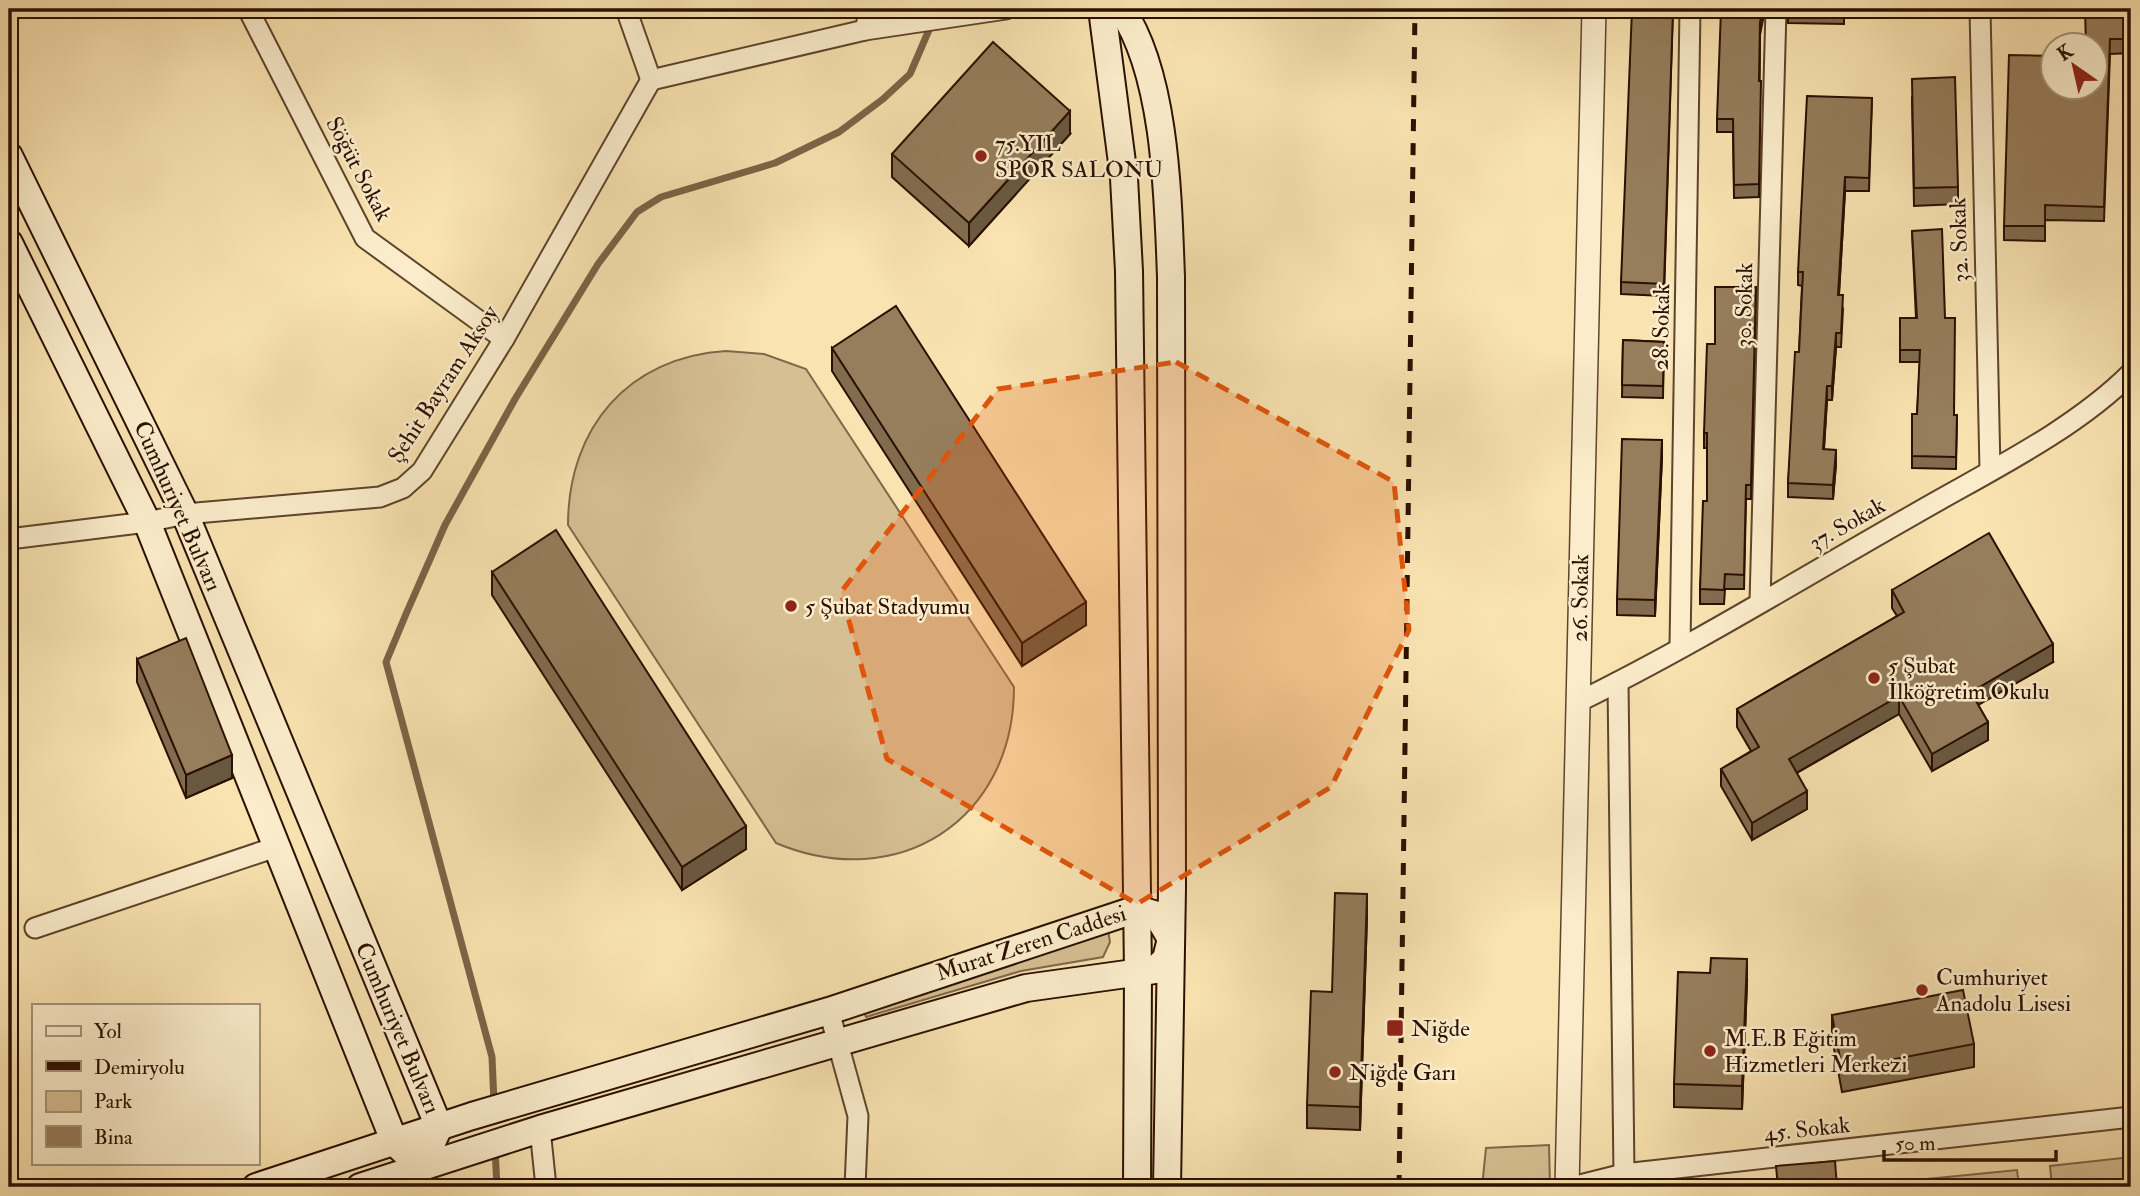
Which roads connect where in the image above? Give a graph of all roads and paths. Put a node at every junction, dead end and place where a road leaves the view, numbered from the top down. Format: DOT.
graph roads {
  1 [pos="248,9"];
  2 [pos="626,9"];
  3 [pos="870,9"];
  4 [pos="1006,9"];
  5 [pos="1102,9"];
  6 [pos="1121,9"];
  7 [pos="1594,9"];
  8 [pos="1690,9"];
  9 [pos="1776,9"];
  10 [pos="1980,9"];
  11 [pos="865,30"];
  12 [pos="652,80"];
  13 [pos="9,156"];
  14 [pos="9,243"];
  15 [pos="504,340"];
  16 [pos="2131,373"];
  17 [pos="1990,470"];
  18 [pos="185,514"];
  19 [pos="147,522"];
  20 [pos="9,538"];
  21 [pos="1760,602"];
  22 [pos="1680,646"];
  23 [pos="1618,682"];
  24 [pos="1578,702"];
  25 [pos="276,847"];
  26 [pos="1137,909"];
  27 [pos="35,928"];
  28 [pos="1171,939"];
  29 [pos="1139,972"];
  30 [pos="829,1011"];
  31 [pos="839,1042"];
  32 [pos="2131,1117"];
  33 [pos="439,1127"];
  34 [pos="530,1132"];
  35 [pos="394,1143"];
  36 [pos="421,1167"];
  37 [pos="1624,1174"];
  38 [pos="256,1187"];
  39 [pos="360,1187"];
  40 [pos="545,1187"];
  41 [pos="855,1187"];
  42 [pos="1138,1187"];
  43 [pos="1167,1187"];
  44 [pos="1570,1187"];
  1 -- 15 [label="street, Söğüt Sokak"];
  2 -- 12 [label="street"];
  3 -- 11 [label="street"];
  4 -- 11 [label="street"];
  5 -- 26 [label="main road"];
  6 -- 28 [label="main road"];
  7 -- 24 [label="street, 26. Sokak"];
  8 -- 22 [label="street, 28. Sokak"];
  9 -- 21 [label="street, 30. Sokak"];
  10 -- 17 [label="street, 32. Sokak"];
  11 -- 12 [label="street"];
  12 -- 15 [label="street, Şehit Bayram Aksoy"];
  13 -- 18 [label="main road, Cumhuriyet Bulvarı"];
  14 -- 19 [label="main road, Cumhuriyet Bulvarı"];
  15 -- 18 [label="street, Şehit Bayram Aksoy"];
  16 -- 17 [label="street, 37. Sokak"];
  17 -- 21 [label="street, 37. Sokak"];
  18 -- 19 [label="street, Şehit Bayram Aksoy"];
  18 -- 33 [label="main road, Cumhuriyet Bulvarı"];
  19 -- 20 [label="street, Şehit Bayram Aksoy"];
  19 -- 25 [label="main road, Cumhuriyet Bulvarı"];
  21 -- 22 [label="street, 37. Sokak"];
  22 -- 23 [label="street, 37. Sokak"];
  23 -- 24 [label="street, 37. Sokak"];
  23 -- 37 [label="street"];
  24 -- 44 [label="street, 26. Sokak"];
  25 -- 27 [label="street"];
  25 -- 35 [label="main road, Cumhuriyet Bulvarı"];
  26 -- 28 [label="main road, Murat Zeren Caddesi"];
  26 -- 29 [label="main road"];
  26 -- 30 [label="main road, Murat Zeren Caddesi"];
  28 -- 29 [label="main road, Murat Zeren Caddesi"];
  28 -- 43 [label="main road"];
  29 -- 31 [label="main road, Murat Zeren Caddesi"];
  29 -- 42 [label="main road"];
  30 -- 31 [label="street"];
  30 -- 33 [label="main road, Murat Zeren Caddesi"];
  31 -- 34 [label="main road, Murat Zeren Caddesi"];
  31 -- 41 [label="street"];
  32 -- 37 [label="street, 45. Sokak"];
  33 -- 35 [label="main road, Murat Zeren Caddesi"];
  33 -- 36 [label="main road, Cumhuriyet Bulvarı"];
  34 -- 36 [label="main road, Murat Zeren Caddesi"];
  34 -- 40 [label="street"];
  35 -- 36 [label="main road, Cumhuriyet Bulvarı"];
  35 -- 38 [label="main road, Murat Zeren Caddesi"];
  36 -- 39 [label="main road, Murat Zeren Caddesi"];
  37 -- 44 [label="street, 45. Sokak"];
}
